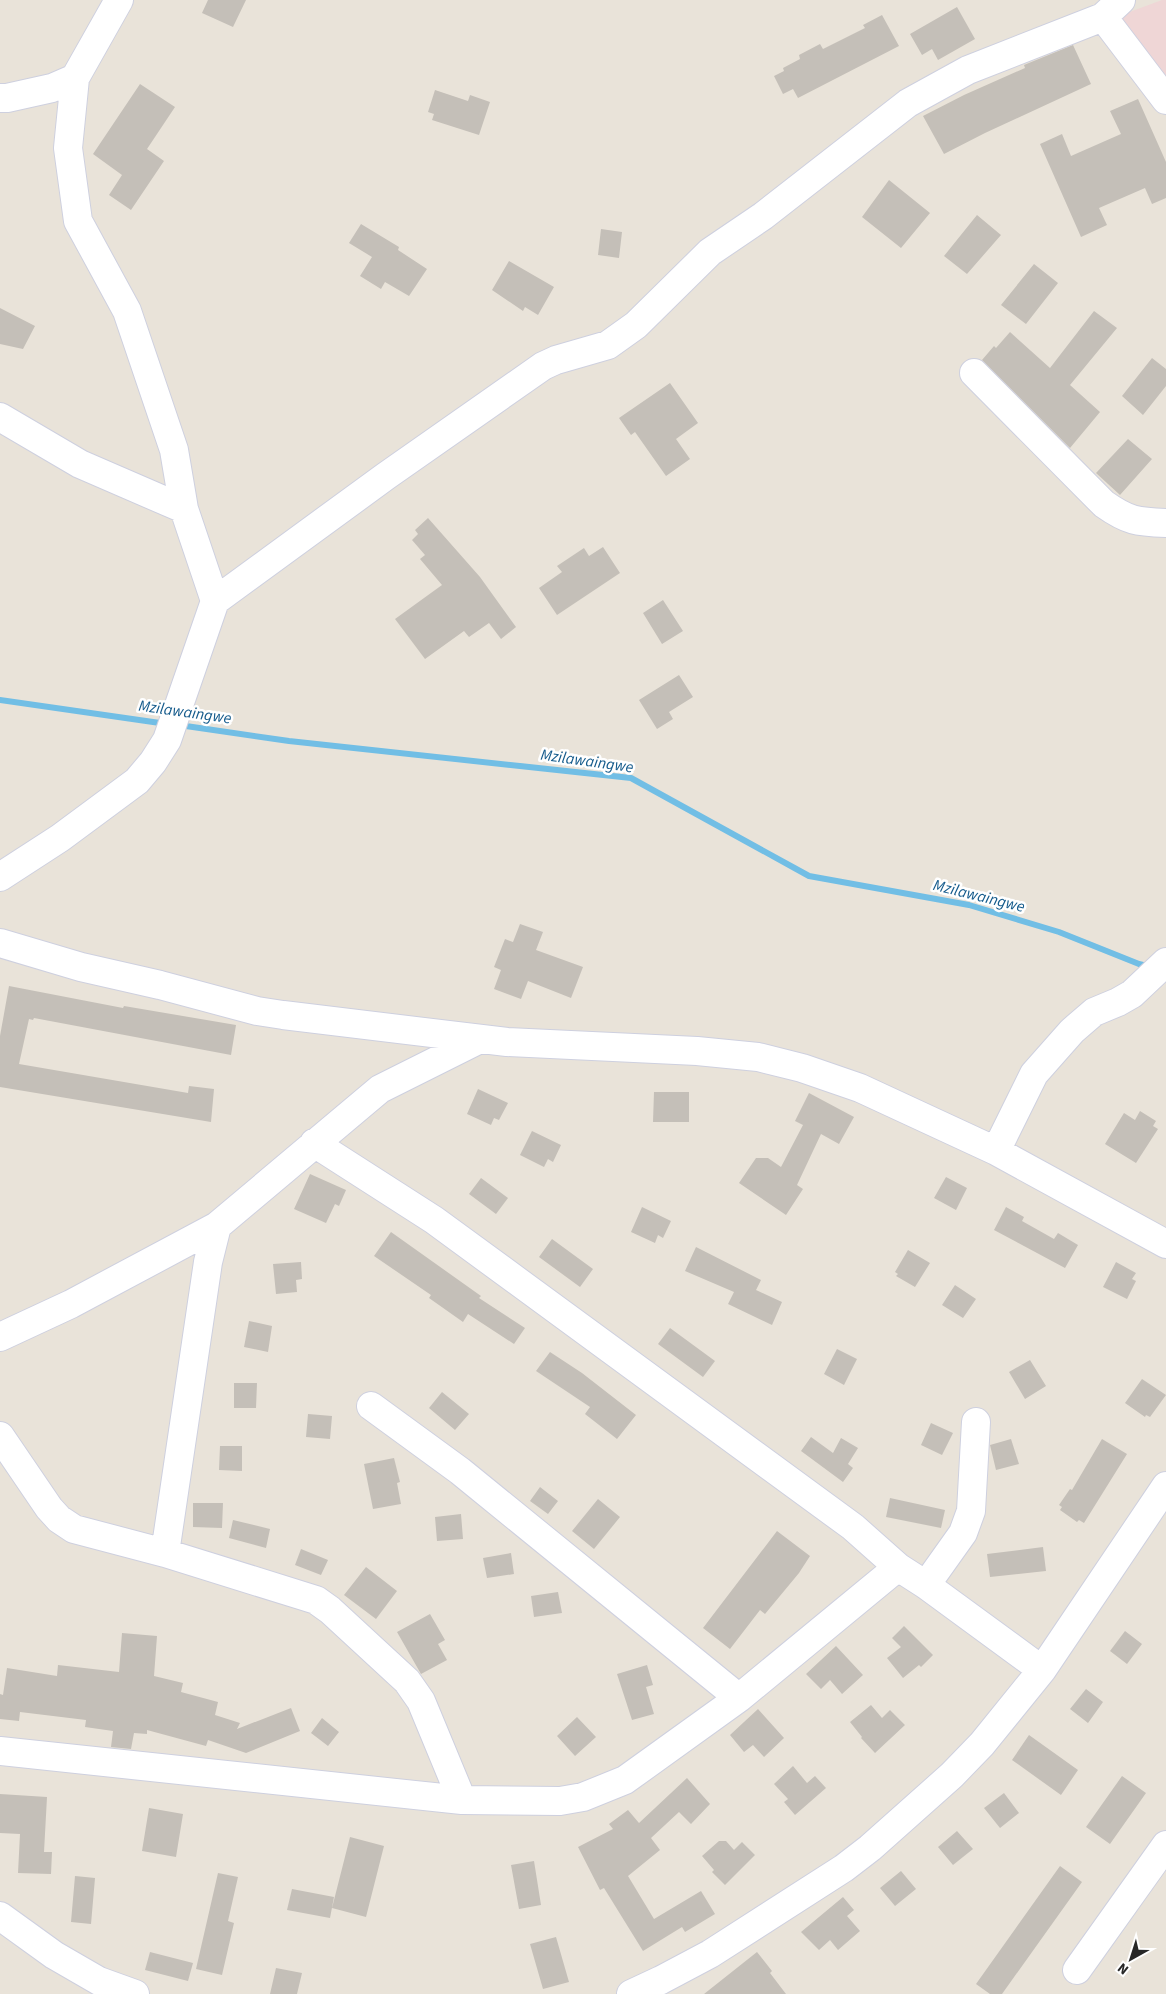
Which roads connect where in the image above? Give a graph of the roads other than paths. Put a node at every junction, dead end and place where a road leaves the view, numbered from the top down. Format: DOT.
graph roads {
  1 [pos="118,0"];
  2 [pos="1112,8"];
  3 [pos="74,78"];
  4 [pos="0,98"];
  5 [pos="1166,100"];
  6 [pos="974,373"];
  7 [pos="0,417"];
  8 [pos="184,509"];
  9 [pos="1166,523"];
  10 [pos="215,601"];
  11 [pos="0,877"];
  12 [pos="0,942"];
  13 [pos="1166,962"];
  14 [pos="480,1039"];
  15 [pos="314,1143"];
  16 [pos="996,1151"];
  17 [pos="217,1226"];
  18 [pos="1166,1244"];
  19 [pos="0,1337"];
  20 [pos="371,1406"];
  21 [pos="976,1422"];
  22 [pos="0,1436"];
  23 [pos="1166,1486"];
  24 [pos="165,1553"];
  25 [pos="898,1566"];
  26 [pos="926,1585"];
  27 [pos="1042,1670"];
  28 [pos="740,1698"];
  29 [pos="0,1752"];
  30 [pos="462,1800"];
  31 [pos="1166,1845"];
  32 [pos="0,1916"];
  33 [pos="1077,1970"];
  34 [pos="135,1994"];
  35 [pos="631,1994"];
  1 -- 3 [label="street"];
  2 -- 5 [label="street"];
  2 -- 10 [label="street"];
  3 -- 4 [label="street"];
  3 -- 8 [label="street"];
  6 -- 9 [label="street"];
  7 -- 8 [label="street"];
  8 -- 10 [label="street"];
  10 -- 11 [label="street"];
  12 -- 14 [label="street"];
  13 -- 16 [label="street"];
  14 -- 15 [label="street"];
  14 -- 16 [label="street"];
  15 -- 17 [label="street"];
  15 -- 25 [label="street"];
  16 -- 18 [label="street"];
  17 -- 19 [label="street"];
  17 -- 24 [label="street"];
  20 -- 28 [label="street"];
  21 -- 26 [label="street"];
  22 -- 24 [label="street"];
  23 -- 27 [label="street"];
  24 -- 30 [label="street"];
  25 -- 26 [label="street"];
  25 -- 28 [label="street"];
  26 -- 27 [label="street"];
  27 -- 35 [label="street"];
  28 -- 30 [label="street"];
  29 -- 30 [label="street"];
  31 -- 33 [label="street"];
  32 -- 34 [label="street"];
}
